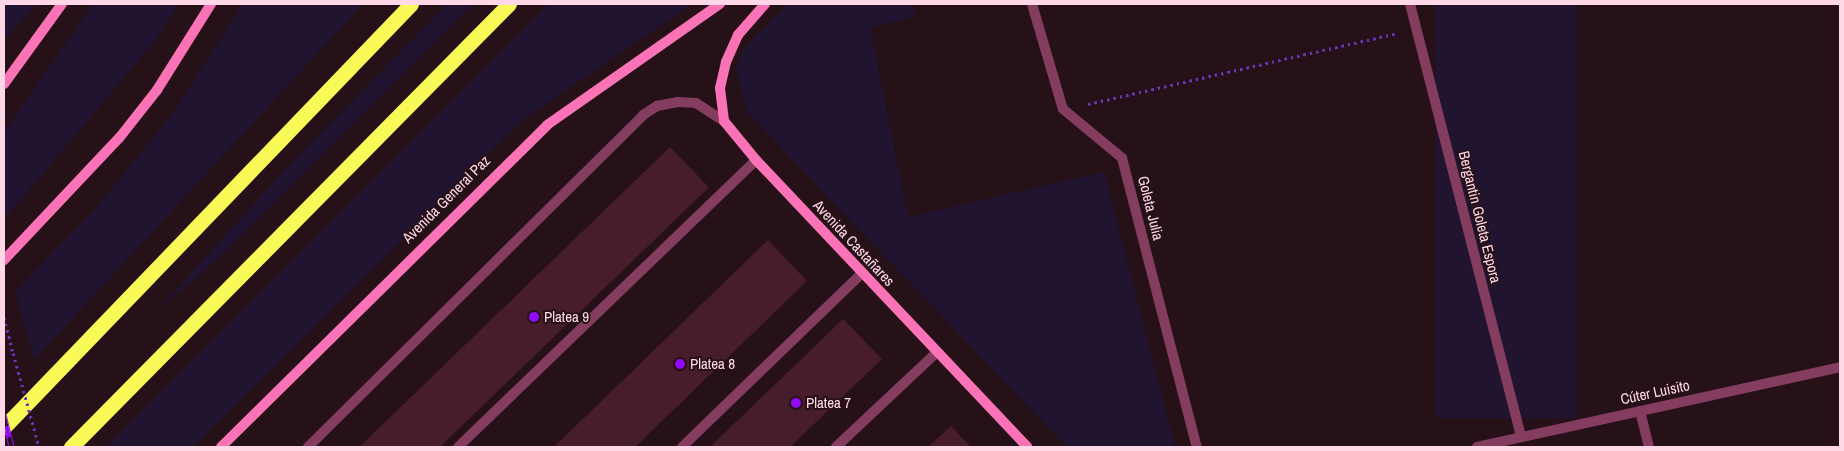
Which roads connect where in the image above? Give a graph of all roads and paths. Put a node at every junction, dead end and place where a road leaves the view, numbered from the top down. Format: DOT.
graph roads {
  1 [pos="62,4"];
  2 [pos="211,4"];
  3 [pos="411,4"];
  4 [pos="509,4"];
  5 [pos="720,4"];
  6 [pos="765,4"];
  7 [pos="1032,4"];
  8 [pos="1410,4"];
  9 [pos="1417,28"];
  10 [pos="4,84"];
  11 [pos="1063,109"];
  12 [pos="724,121"];
  13 [pos="756,160"];
  14 [pos="4,260"];
  15 [pos="862,273"];
  16 [pos="4,317"];
  17 [pos="936,353"];
  18 [pos="1840,367"];
  19 [pos="1640,411"];
  20 [pos="4,427"];
  21 [pos="1521,437"];
  22 [pos="39,447"];
  23 [pos="71,447"];
  24 [pos="222,447"];
  25 [pos="308,447"];
  26 [pos="458,447"];
  27 [pos="682,447"];
  28 [pos="836,447"];
  29 [pos="1027,447"];
  30 [pos="1197,447"];
  31 [pos="1477,447"];
  32 [pos="1649,447"];
  1 -- 10 [label="street"];
  2 -- 14 [label="street"];
  3 -- 20 [label="highway"];
  4 -- 23 [label="highway"];
  5 -- 24 [label="street, Avenida General Paz"];
  6 -- 12 [label="street"];
  7 -- 11 [label="street"];
  8 -- 9 [label="street, Bergantin Goleta Espora"];
  9 -- 11 [label="path"];
  9 -- 21 [label="street, Bergantin Goleta Espora"];
  11 -- 30 [label="street, Goleta Julia"];
  12 -- 13 [label="street, Avenida Castañares"];
  12 -- 25 [label="street, Avenida Castañares"];
  13 -- 15 [label="street, Avenida Castañares"];
  13 -- 26 [label="street"];
  15 -- 17 [label="street, Avenida Castañares"];
  15 -- 27 [label="street"];
  16 -- 22 [label="path, bridge"];
  17 -- 28 [label="street"];
  17 -- 29 [label="street, Avenida Castañares"];
  18 -- 19 [label="street, Cúter Luisito"];
  19 -- 21 [label="street, Cúter Luisito"];
  19 -- 32 [label="street"];
  21 -- 31 [label="street, Cúter Luisito"];
}
